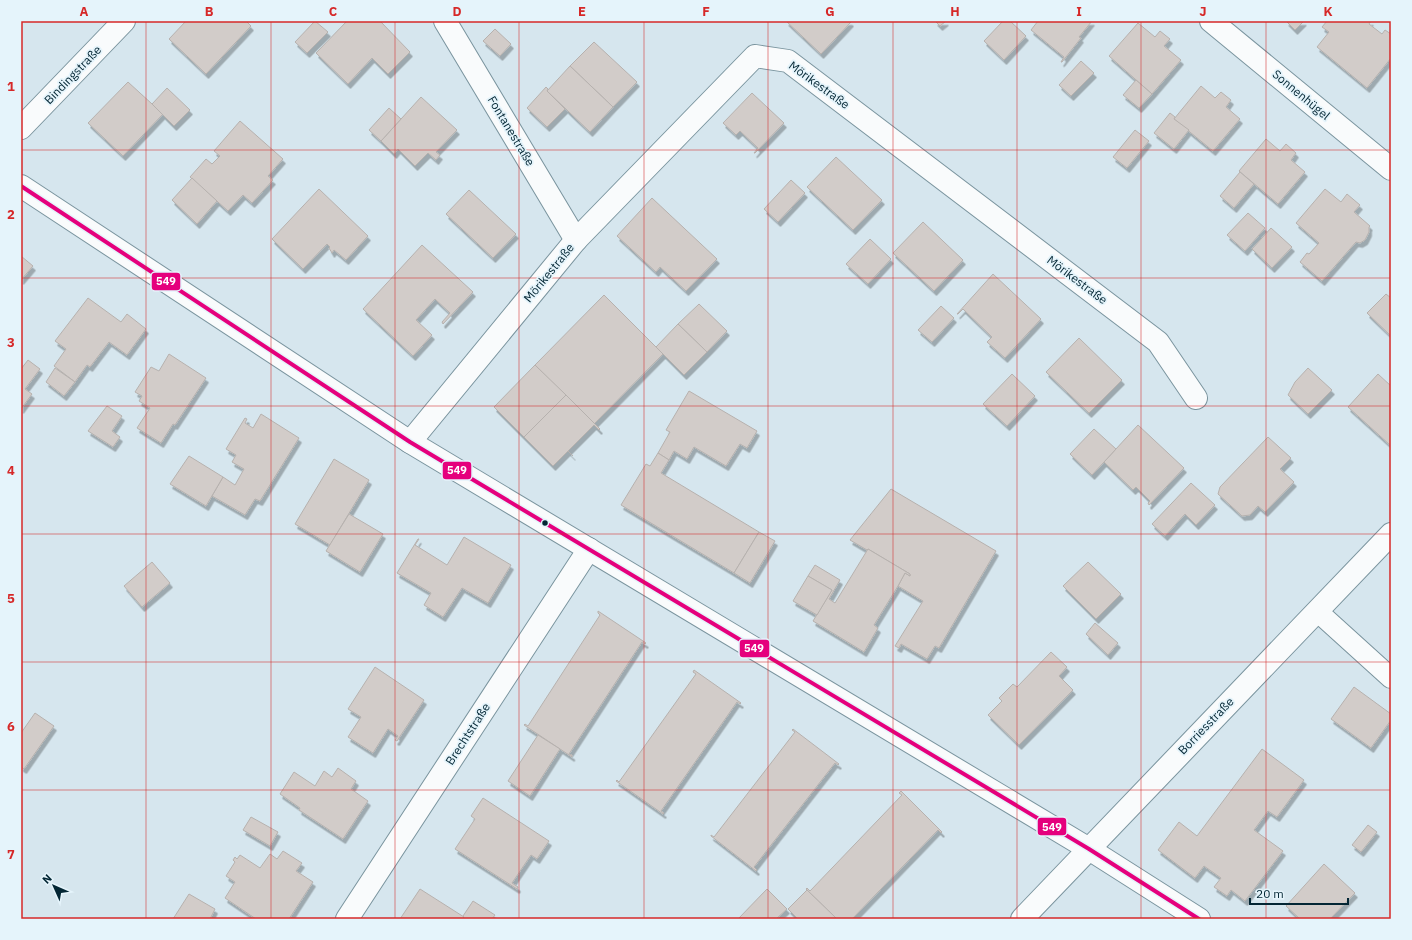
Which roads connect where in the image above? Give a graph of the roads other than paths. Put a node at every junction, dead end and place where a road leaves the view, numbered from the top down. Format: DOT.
graph roads {
  1 [pos="124,21"];
  2 [pos="445,21"];
  3 [pos="1211,21"];
  4 [pos="21,128"];
  5 [pos="1391,169"];
  6 [pos="21,186"];
  7 [pos="576,240"];
  8 [pos="1196,398"];
  9 [pos="410,442"];
  10 [pos="1391,534"];
  11 [pos="589,549"];
  12 [pos="1317,611"];
  13 [pos="1391,678"];
  14 [pos="1089,849"];
  15 [pos="347,919"];
  16 [pos="1022,919"];
  17 [pos="1198,919"];
  1 -- 4 [label="street, Bindingstraße"];
  2 -- 7 [label="street, Fontanestraße"];
  3 -- 5 [label="street, Sonnenhügel"];
  6 -- 9 [label="street"];
  7 -- 8 [label="street, Mörikestraße"];
  7 -- 9 [label="street, Mörikestraße"];
  9 -- 11 [label="street"];
  10 -- 12 [label="street, Borriesstraße"];
  11 -- 14 [label="street"];
  11 -- 15 [label="street, Brechtstraße"];
  12 -- 13 [label="lane"];
  12 -- 14 [label="street, Borriesstraße"];
  14 -- 16 [label="street, Borriesstraße"];
  14 -- 17 [label="street"];
}
